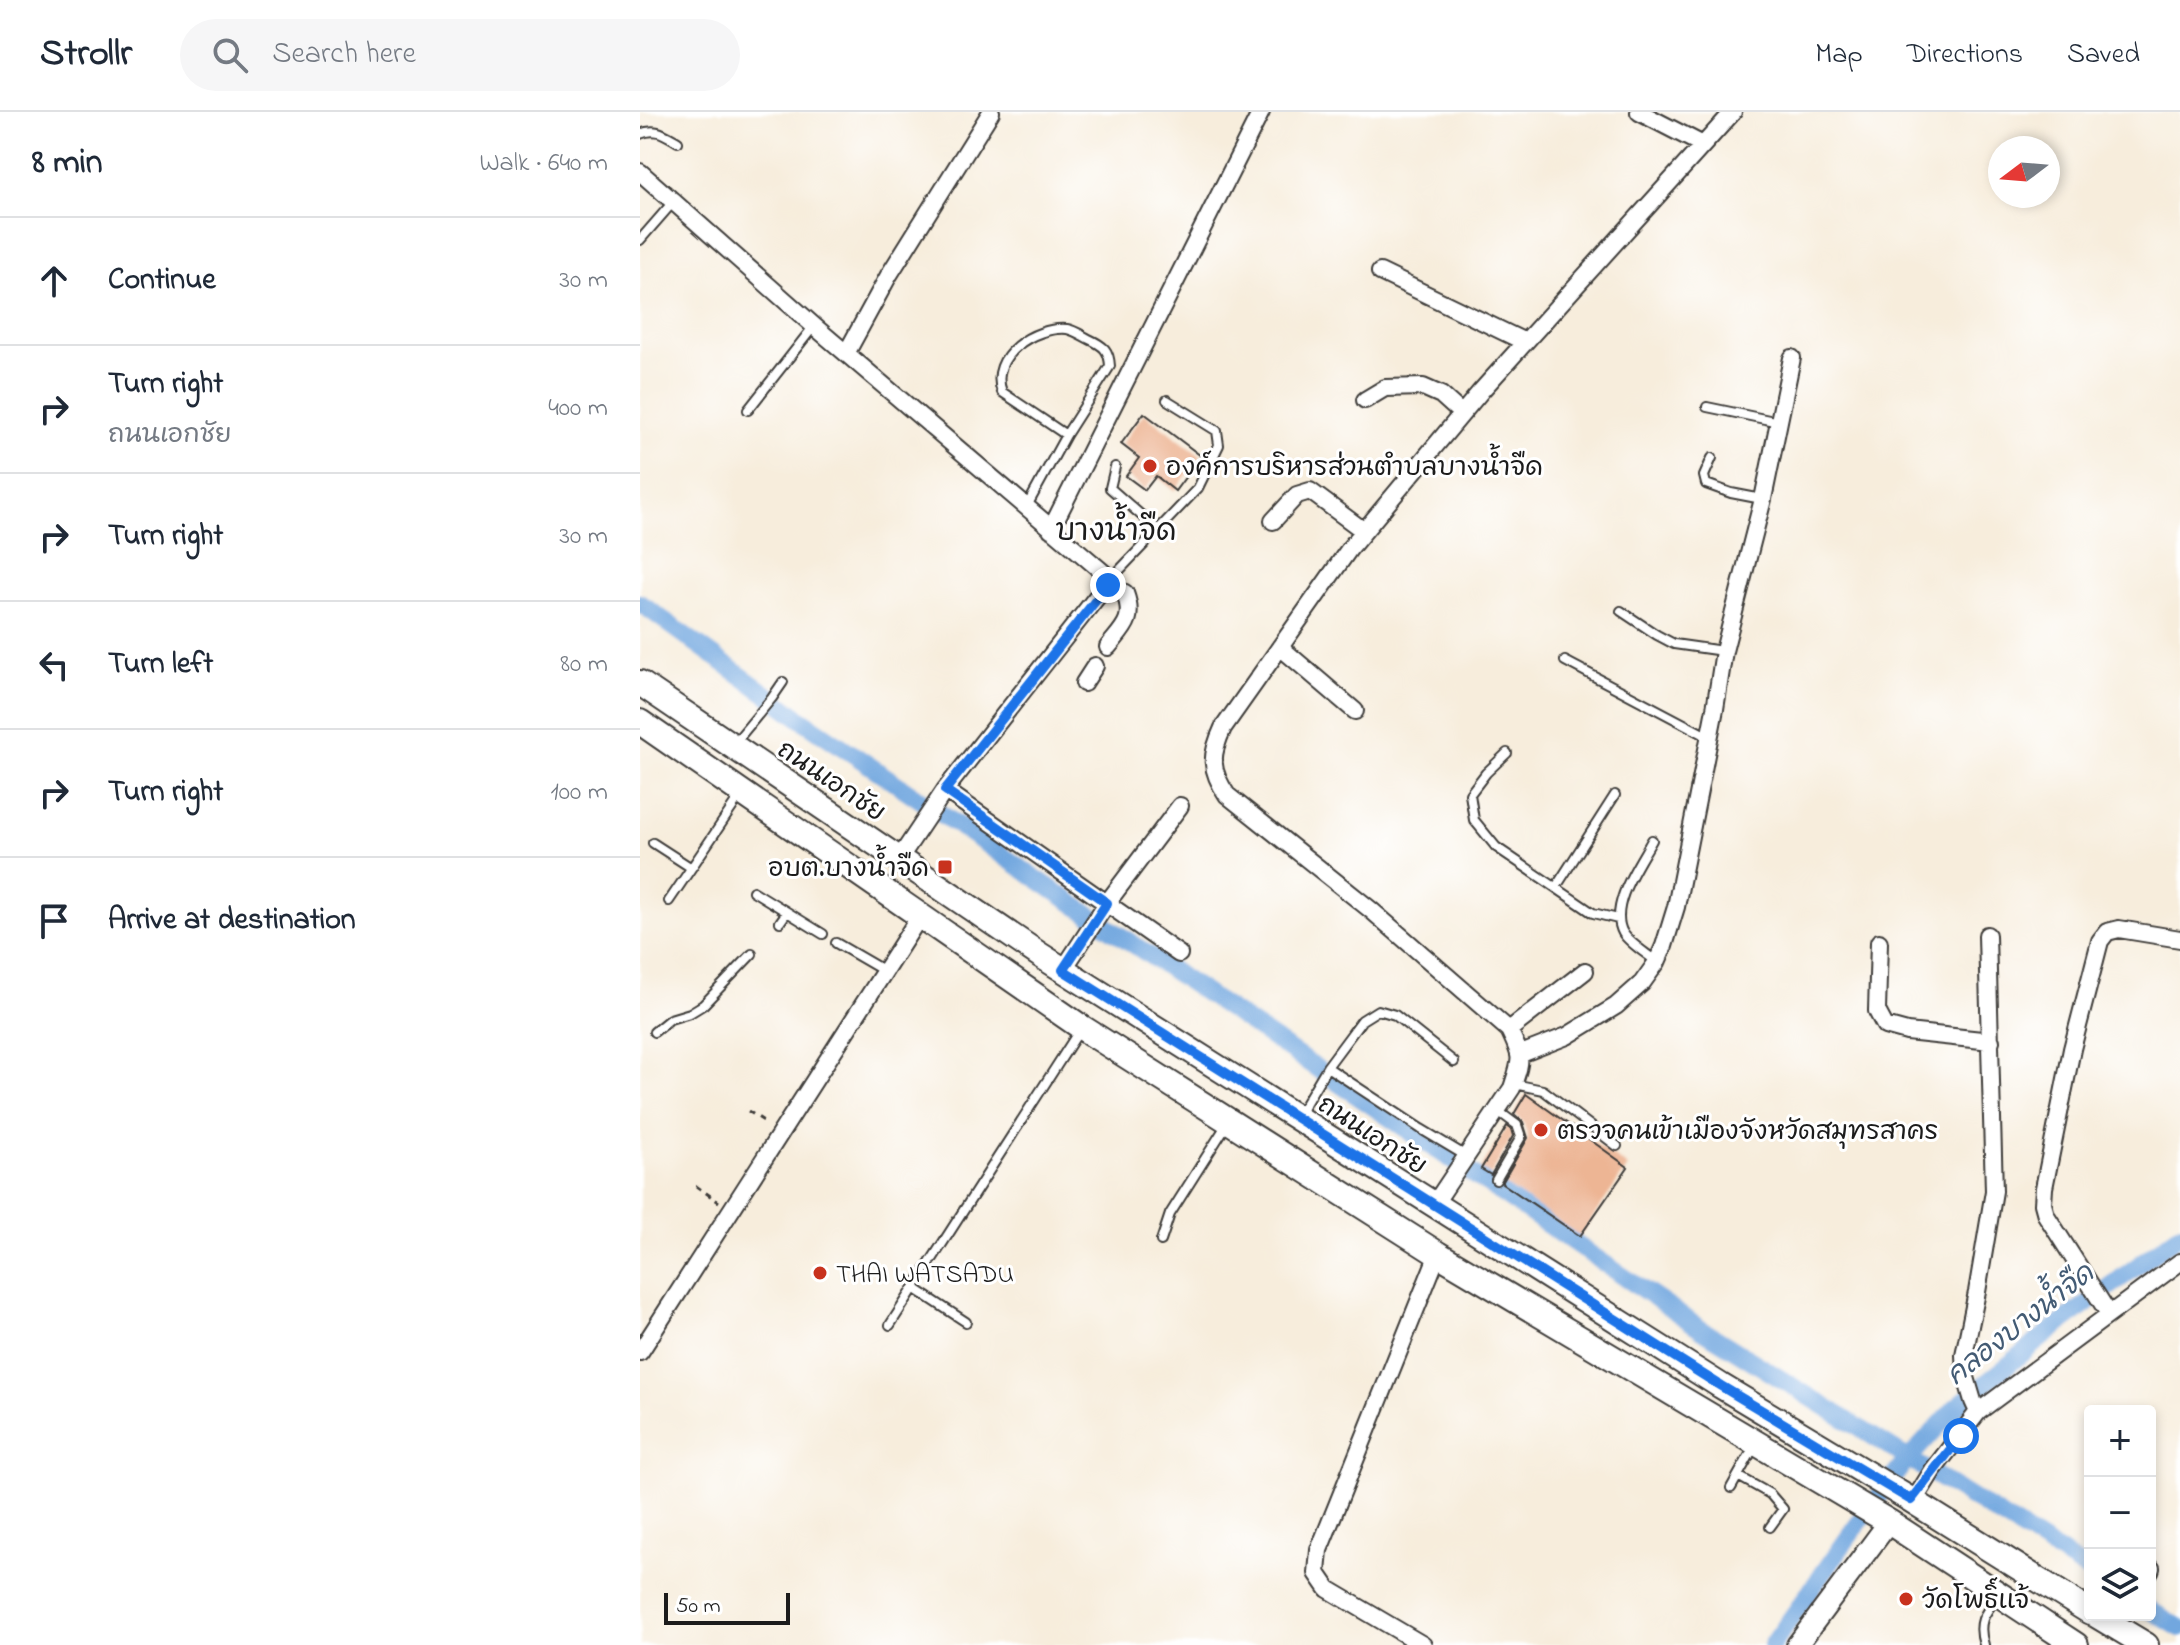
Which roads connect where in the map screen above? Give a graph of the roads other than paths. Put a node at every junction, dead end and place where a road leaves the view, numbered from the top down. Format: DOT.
graph roads {
  1 [pos="991,112"];
  2 [pos="1261,112"];
  3 [pos="1639,112"];
  4 [pos="1733,112"];
  5 [pos="640,134"];
  6 [pos="678,142"];
  7 [pos="1703,145"];
  8 [pos="640,172"];
  9 [pos="674,200"];
  10 [pos="640,240"];
  11 [pos="1380,272"];
  12 [pos="814,326"];
  13 [pos="1525,342"];
  14 [pos="847,352"];
  15 [pos="1792,358"];
  16 [pos="1167,400"];
  17 [pos="1365,400"];
  18 [pos="1707,407"];
  19 [pos="748,410"];
  20 [pos="1462,414"];
  21 [pos="1779,422"];
  22 [pos="1066,435"];
  23 [pos="1712,458"];
  24 [pos="1115,467"];
  25 [pos="1763,499"];
  26 [pos="1027,506"];
  27 [pos="1273,521"];
  28 [pos="1051,529"];
  29 [pos="1158,530"];
  30 [pos="1364,531"];
  31 [pos="1110,582"];
  32 [pos="1621,611"];
  33 [pos="1108,647"];
  34 [pos="1280,647"];
  35 [pos="1724,651"];
  36 [pos="1565,661"];
  37 [pos="1095,666"];
  38 [pos="783,682"];
  39 [pos="640,683"];
  40 [pos="1084,683"];
  41 [pos="1355,711"];
  42 [pos="640,722"];
  43 [pos="1710,738"];
  44 [pos="733,746"];
  45 [pos="1507,753"];
  46 [pos="743,792"];
  47 [pos="943,795"];
  48 [pos="1615,795"];
  49 [pos="1180,806"];
  50 [pos="1652,840"];
  51 [pos="653,843"];
  52 [pos="899,859"];
  53 [pos="690,867"];
  54 [pos="1556,887"];
  55 [pos="753,891"];
  56 [pos="669,901"];
  57 [pos="1105,908"];
  58 [pos="787,912"];
  59 [pos="920,916"];
  60 [pos="1618,919"];
  61 [pos="780,922"];
  62 [pos="823,934"];
  63 [pos="1987,935"];
  64 [pos="2180,939"];
  65 [pos="1879,942"];
  66 [pos="836,943"];
  67 [pos="752,954"];
  68 [pos="1179,954"];
  69 [pos="1657,962"];
  70 [pos="1063,970"];
  71 [pos="1585,971"];
  72 [pos="886,972"];
  73 [pos="1141,1019"];
  74 [pos="1081,1027"];
  75 [pos="1509,1030"];
  76 [pos="654,1032"];
  77 [pos="1991,1041"];
  78 [pos="1119,1050"];
  79 [pos="1521,1054"];
  80 [pos="1454,1062"];
  81 [pos="1325,1071"];
  82 [pos="1512,1088"];
  83 [pos="1498,1111"];
  84 [pos="1296,1119"];
  85 [pos="1229,1121"];
  86 [pos="1617,1146"];
  87 [pos="1467,1156"];
  88 [pos="1496,1180"];
  89 [pos="1438,1199"];
  90 [pos="1161,1241"];
  91 [pos="1438,1254"];
  92 [pos="2180,1262"];
  93 [pos="914,1288"];
  94 [pos="2107,1311"];
  95 [pos="966,1322"];
  96 [pos="890,1325"];
  97 [pos="641,1347"];
  98 [pos="1976,1406"];
  99 [pos="1756,1443"];
  100 [pos="1738,1476"];
  101 [pos="1731,1488"];
  102 [pos="1908,1494"];
  103 [pos="1884,1519"];
  104 [pos="1770,1527"];
  105 [pos="1999,1594"];
  106 [pos="2084,1608"];
  107 [pos="2113,1621"];
  108 [pos="1423,1645"];
  109 [pos="1797,1645"];
  110 [pos="1984,1645"];
  111 [pos="2076,1645"];
  112 [pos="2146,1645"];
  1 -- 14 [label="street"];
  2 -- 28 [label="street"];
  3 -- 7 [label="street"];
  4 -- 7 [label="street"];
  5 -- 6 [label="lane"];
  7 -- 13 [label="street"];
  8 -- 9 [label="street"];
  9 -- 10 [label="lane"];
  9 -- 12 [label="street"];
  11 -- 13 [label="street"];
  12 -- 14 [label="street"];
  12 -- 19 [label="lane"];
  13 -- 20 [label="street"];
  14 -- 26 [label="street"];
  15 -- 21 [label="street"];
  16 -- 29 [label="lane"];
  17 -- 20 [label="street"];
  18 -- 21 [label="lane"];
  20 -- 30 [label="street"];
  21 -- 25 [label="street"];
  22 -- 22 [label="lane"];
  22 -- 26 [label="lane"];
  23 -- 25 [label="lane"];
  24 -- 29 [label="lane"];
  25 -- 35 [label="street"];
  26 -- 28 [label="street"];
  27 -- 30 [label="street"];
  28 -- 31 [label="street"];
  29 -- 31 [label="lane"];
  30 -- 34 [label="street"];
  31 -- 33 [label="street"];
  31 -- 47 [label="street"];
  32 -- 35 [label="lane"];
  34 -- 41 [label="street"];
  34 -- 75 [label="street"];
  35 -- 43 [label="street"];
  36 -- 43 [label="lane"];
  37 -- 40 [label="street"];
  38 -- 44 [label="lane"];
  39 -- 44 [label="main road, ถนนเอกชัย"];
  42 -- 46 [label="main road"];
  43 -- 69 [label="street"];
  44 -- 52 [label="main road, ถนนเอกชัย"];
  45 -- 54 [label="lane"];
  46 -- 53 [label="lane"];
  46 -- 59 [label="main road"];
  47 -- 52 [label="street"];
  47 -- 57 [label="street"];
  48 -- 54 [label="lane"];
  49 -- 57 [label="street"];
  50 -- 60 [label="lane"];
  51 -- 53 [label="lane"];
  52 -- 70 [label="main road, ถนนเอกชัย"];
  53 -- 56 [label="lane"];
  54 -- 60 [label="lane"];
  55 -- 58 [label="lane"];
  57 -- 68 [label="street"];
  57 -- 70 [label="street"];
  58 -- 61 [label="lane"];
  58 -- 62 [label="lane"];
  59 -- 72 [label="street"];
  59 -- 74 [label="main road"];
  60 -- 69 [label="lane"];
  63 -- 77 [label="street"];
  64 -- 94 [label="street"];
  65 -- 77 [label="street"];
  66 -- 72 [label="lane"];
  67 -- 76 [label="lane"];
  69 -- 79 [label="street"];
  70 -- 73 [label="main road, ถนนเอกชัย"];
  71 -- 75 [label="street"];
  72 -- 97 [label="street"];
  73 -- 78 [label="main road"];
  73 -- 84 [label="main road, ถนนเอกชัย"];
  74 -- 78 [label="main road"];
  74 -- 93 [label="lane"];
  75 -- 79 [label="street"];
  77 -- 98 [label="street"];
  78 -- 85 [label="main road"];
  79 -- 82 [label="street"];
  80 -- 81 [label="lane"];
  81 -- 84 [label="lane"];
  81 -- 87 [label="lane"];
  82 -- 83 [label="street"];
  82 -- 86 [label="lane"];
  83 -- 87 [label="street"];
  83 -- 88 [label="lane"];
  84 -- 89 [label="main road, ถนนเอกชัย"];
  85 -- 90 [label="lane"];
  85 -- 91 [label="main road"];
  87 -- 89 [label="street"];
  89 -- 102 [label="main road, ถนนเอกชัย"];
  91 -- 99 [label="main road"];
  91 -- 108 [label="street"];
  92 -- 94 [label="street"];
  93 -- 95 [label="lane"];
  93 -- 96 [label="lane"];
  94 -- 98 [label="street"];
  98 -- 102 [label="street"];
  99 -- 100 [label="lane"];
  99 -- 103 [label="main road"];
  100 -- 101 [label="lane"];
  100 -- 104 [label="lane"];
  102 -- 106 [label="main road, ถนนเอกชัย"];
  103 -- 105 [label="main road"];
  103 -- 109 [label="street"];
  105 -- 110 [label="lane"];
  105 -- 111 [label="main road"];
  107 -- 112 [label="main road"];
}
